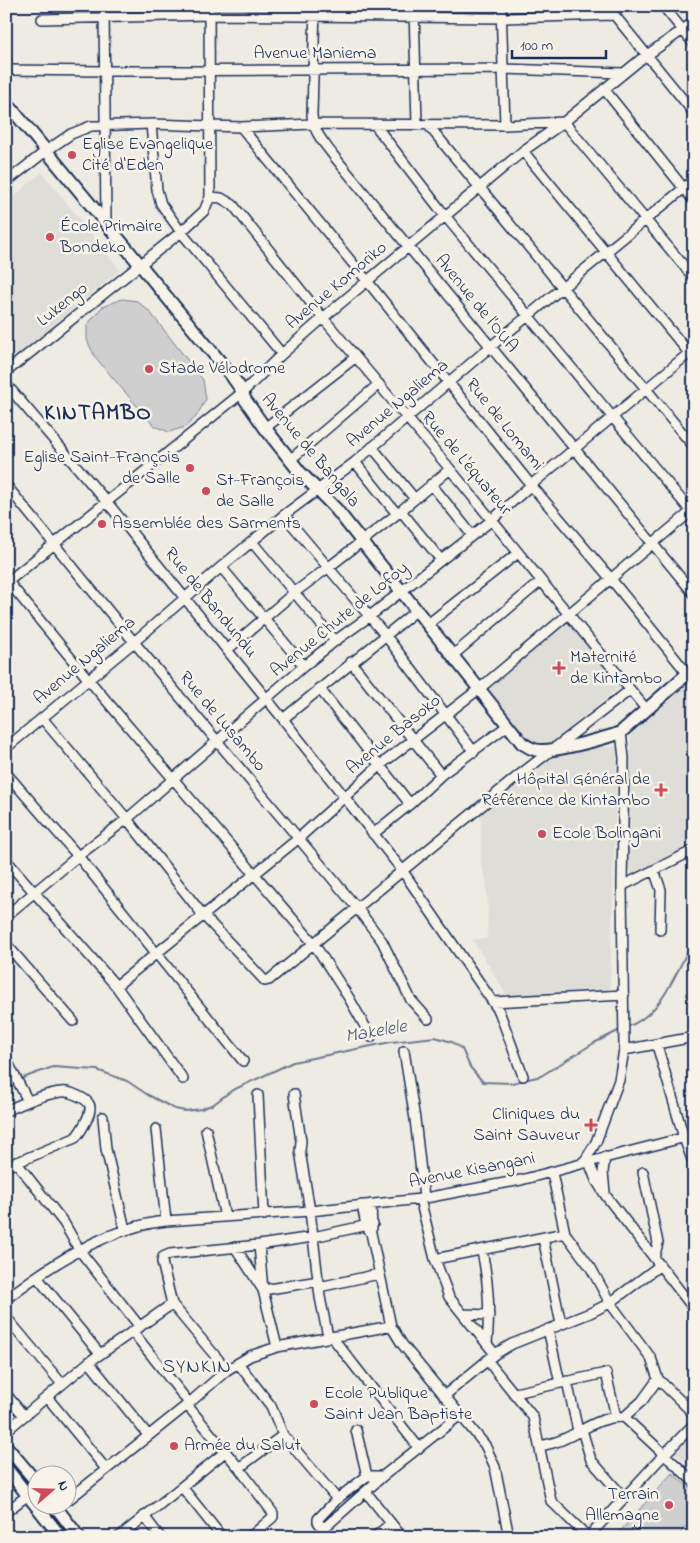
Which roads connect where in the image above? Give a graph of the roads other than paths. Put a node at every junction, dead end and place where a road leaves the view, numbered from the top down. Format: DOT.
graph roads {
  1 [pos="104,6"];
  2 [pos="315,6"];
  3 [pos="414,6"];
  4 [pos="501,6"];
  5 [pos="607,6"];
  6 [pos="663,6"];
  7 [pos="209,10"];
  8 [pos="614,15"];
  9 [pos="104,16"];
  10 [pos="315,16"];
  11 [pos="414,17"];
  12 [pos="502,18"];
  13 [pos="42,19"];
  14 [pos="694,22"];
  15 [pos="682,30"];
  16 [pos="694,44"];
  17 [pos="646,55"];
  18 [pos="314,69"];
  19 [pos="503,69"];
  20 [pos="6,70"];
  21 [pos="416,70"];
  22 [pos="105,71"];
  23 [pos="208,71"];
  24 [pos="623,73"];
  25 [pos="604,89"];
  26 [pos="6,102"];
  27 [pos="694,113"];
  28 [pos="564,122"];
  29 [pos="151,124"];
  30 [pos="313,124"];
  31 [pos="105,125"];
  32 [pos="375,125"];
  33 [pos="418,125"];
  34 [pos="428,125"];
  35 [pos="505,125"];
  36 [pos="209,126"];
  37 [pos="240,127"];
  38 [pos="46,151"];
  39 [pos="524,151"];
  40 [pos="694,180"];
  41 [pos="6,182"];
  42 [pos="480,189"];
  43 [pos="683,189"];
  44 [pos="210,197"];
  45 [pos="694,201"];
  46 [pos="446,217"];
  47 [pos="646,220"];
  48 [pos="106,224"];
  49 [pos="181,232"];
  50 [pos="408,247"];
  51 [pos="607,253"];
  52 [pos="140,264"];
  53 [pos="694,278"];
  54 [pos="368,282"];
  55 [pos="562,288"];
  56 [pos="528,317"];
  57 [pos="323,318"];
  58 [pos="490,347"];
  59 [pos="282,354"];
  60 [pos="692,354"];
  61 [pos="356,357"];
  62 [pos="6,372"];
  63 [pos="449,383"];
  64 [pos="6,384"];
  65 [pos="379,384"];
  66 [pos="646,389"];
  67 [pos="242,392"];
  68 [pos="612,418"];
  69 [pos="407,419"];
  70 [pos="264,428"];
  71 [pos="372,447"];
  72 [pos="694,447"];
  73 [pos="574,448"];
  74 [pos="290,460"];
  75 [pos="355,462"];
  76 [pos="450,469"];
  77 [pos="432,484"];
  78 [pos="6,485"];
  79 [pos="531,485"];
  80 [pos="319,490"];
  81 [pos="415,499"];
  82 [pos="106,501"];
  83 [pos="399,512"];
  84 [pos="693,512"];
  85 [pos="284,515"];
  86 [pos="492,520"];
  87 [pos="472,535"];
  88 [pos="362,541"];
  89 [pos="252,542"];
  90 [pos="653,543"];
  91 [pos="54,544"];
  92 [pos="518,553"];
  93 [pos="441,560"];
  94 [pos="221,567"];
  95 [pos="329,567"];
  96 [pos="611,579"];
  97 [pos="7,581"];
  98 [pos="541,581"];
  99 [pos="401,591"];
  100 [pos="295,592"];
  101 [pos="694,594"];
  102 [pos="184,600"];
  103 [pos="417,610"];
  104 [pos="568,614"];
  105 [pos="370,616"];
  106 [pos="265,618"];
  107 [pos="428,624"];
  108 [pos="386,636"];
  109 [pos="335,641"];
  110 [pos="134,642"];
  111 [pos="227,650"];
  112 [pos="452,656"];
  113 [pos="351,662"];
  114 [pos="304,666"];
  115 [pos="691,670"];
  116 [pos="88,678"];
  117 [pos="318,688"];
  118 [pos="478,689"];
  119 [pos="630,690"];
  120 [pos="267,699"];
  121 [pos="646,709"];
  122 [pos="446,714"];
  123 [pos="42,718"];
  124 [pos="283,719"];
  125 [pos="507,726"];
  126 [pos="620,732"];
  127 [pos="412,739"];
  128 [pos="218,742"];
  129 [pos="6,748"];
  130 [pos="551,750"];
  131 [pos="474,752"];
  132 [pos="379,766"];
  133 [pos="6,773"];
  134 [pos="441,775"];
  135 [pos="174,779"];
  136 [pos="344,796"];
  137 [pos="410,804"];
  138 [pos="127,819"];
  139 [pos="373,834"];
  140 [pos="298,838"];
  141 [pos="692,851"];
  142 [pos="78,856"];
  143 [pos="6,860"];
  144 [pos="694,862"];
  145 [pos="402,870"];
  146 [pos="654,870"];
  147 [pos="253,874"];
  148 [pos="622,886"];
  149 [pos="35,894"];
  150 [pos="357,908"];
  151 [pos="204,915"];
  152 [pos="6,916"];
  153 [pos="660,930"];
  154 [pos="6,944"];
  155 [pos="314,944"];
  156 [pos="157,952"];
  157 [pos="116,986"];
  158 [pos="624,994"];
  159 [pos="493,1002"];
  160 [pos="428,1019"];
  161 [pos="73,1021"];
  162 [pos="371,1037"];
  163 [pos="694,1037"];
  164 [pos="657,1044"];
  165 [pos="624,1050"];
  166 [pos="404,1051"];
  167 [pos="6,1059"];
  168 [pos="243,1060"];
  169 [pos="523,1076"];
  170 [pos="183,1079"];
  171 [pos="294,1094"];
  172 [pos="258,1095"];
  173 [pos="28,1101"];
  174 [pos="6,1111"];
  175 [pos="103,1117"];
  176 [pos="156,1129"];
  177 [pos="206,1130"];
  178 [pos="694,1135"];
  179 [pos="684,1138"];
  180 [pos="606,1157"];
  181 [pos="16,1162"];
  182 [pos="585,1163"];
  183 [pos="694,1165"];
  184 [pos="6,1167"];
  185 [pos="643,1172"];
  186 [pos="552,1173"];
  187 [pos="606,1196"];
  188 [pos="422,1198"];
  189 [pos="367,1205"];
  190 [pos="310,1211"];
  191 [pos="264,1215"];
  192 [pos="225,1217"];
  193 [pos="166,1221"];
  194 [pos="370,1227"];
  195 [pos="125,1229"];
  196 [pos="565,1233"];
  197 [pos="313,1237"];
  198 [pos="543,1238"];
  199 [pos="259,1245"];
  200 [pos="235,1248"];
  201 [pos="80,1251"];
  202 [pos="482,1251"];
  203 [pos="654,1258"];
  204 [pos="435,1259"];
  205 [pos="659,1266"];
  206 [pos="379,1274"];
  207 [pos="37,1277"];
  208 [pos="319,1284"];
  209 [pos="263,1290"];
  210 [pos="6,1299"];
  211 [pos="610,1303"];
  212 [pos="172,1304"];
  213 [pos="692,1305"];
  214 [pos="463,1314"];
  215 [pos="489,1315"];
  216 [pos="6,1317"];
  217 [pos="561,1324"];
  218 [pos="391,1326"];
  219 [pos="548,1329"];
  220 [pos="136,1330"];
  221 [pos="330,1337"];
  222 [pos="487,1344"];
  223 [pos="277,1346"];
  224 [pos="100,1354"];
  225 [pos="495,1354"];
  226 [pos="487,1360"];
  227 [pos="89,1362"];
  228 [pos="238,1363"];
  229 [pos="227,1370"];
  230 [pos="658,1379"];
  231 [pos="564,1382"];
  232 [pos="62,1384"];
  233 [pos="515,1393"];
  234 [pos="6,1394"];
  235 [pos="444,1396"];
  236 [pos="47,1397"];
  237 [pos="188,1404"];
  238 [pos="694,1414"];
  239 [pos="460,1415"];
  240 [pos="24,1416"];
  241 [pos="620,1417"];
  242 [pos="694,1424"];
  243 [pos="356,1430"];
  244 [pos="580,1430"];
  245 [pos="6,1431"];
  246 [pos="283,1435"];
  247 [pos="148,1436"];
  248 [pos="6,1446"];
  249 [pos="540,1446"];
  250 [pos="419,1448"];
  251 [pos="225,1452"];
  252 [pos="664,1454"];
  253 [pos="6,1468"];
  254 [pos="239,1468"];
  255 [pos="106,1469"];
  256 [pos="28,1472"];
  257 [pos="367,1476"];
  258 [pos="383,1476"];
  259 [pos="694,1482"];
  260 [pos="182,1487"];
  261 [pos="78,1492"];
  262 [pos="366,1492"];
  263 [pos="28,1495"];
  264 [pos="624,1498"];
  265 [pos="337,1499"];
  266 [pos="6,1512"];
  267 [pos="64,1516"];
  268 [pos="144,1516"];
  269 [pos="46,1518"];
  270 [pos="391,1523"];
  271 [pos="323,1529"];
  272 [pos="254,1536"];
  273 [pos="61,1537"];
  274 [pos="79,1537"];
  275 [pos="118,1537"];
  276 [pos="160,1537"];
  277 [pos="222,1537"];
  278 [pos="330,1537"];
  279 [pos="375,1537"];
  280 [pos="402,1537"];
  281 [pos="509,1537"];
  282 [pos="588,1537"];
  1 -- 9 [label="street"];
  2 -- 10 [label="street"];
  3 -- 11 [label="street"];
  4 -- 12 [label="street"];
  5 -- 8 [label="street"];
  6 -- 15 [label="street"];
  7 -- 9 [label="street"];
  7 -- 10 [label="street"];
  7 -- 23 [label="street"];
  8 -- 12 [label="street"];
  8 -- 17 [label="street"];
  9 -- 13 [label="street"];
  9 -- 22 [label="street"];
  10 -- 11 [label="street"];
  10 -- 18 [label="street"];
  11 -- 12 [label="street"];
  11 -- 21 [label="street"];
  12 -- 19 [label="street"];
  14 -- 15 [label="street, Avenue Komoriko"];
  15 -- 16 [label="street"];
  15 -- 17 [label="street, Avenue Komoriko"];
  17 -- 24 [label="street, Avenue Komoriko"];
  17 -- 27 [label="street"];
  18 -- 21 [label="street, Avenue Maniema"];
  18 -- 23 [label="street, Avenue Maniema"];
  18 -- 30 [label="street"];
  19 -- 21 [label="street, Avenue Maniema"];
  19 -- 24 [label="street, Avenue Maniema"];
  19 -- 35 [label="street"];
  20 -- 22 [label="street, Avenue Maniema"];
  21 -- 33 [label="street"];
  22 -- 23 [label="street, Avenue Maniema"];
  22 -- 31 [label="street"];
  23 -- 36 [label="street"];
  24 -- 25 [label="street, Avenue Komoriko"];
  25 -- 28 [label="street, Avenue Komoriko"];
  25 -- 43 [label="street"];
  26 -- 38 [label="main road, Avenue de Bangala"];
  28 -- 35 [label="street"];
  28 -- 39 [label="street, Avenue Komoriko"];
  28 -- 47 [label="street"];
  29 -- 31 [label="street"];
  29 -- 36 [label="street"];
  29 -- 49 [label="street"];
  30 -- 32 [label="street"];
  30 -- 37 [label="street"];
  30 -- 50 [label="street, Avenue de l’OUA"];
  31 -- 38 [label="street"];
  31 -- 48 [label="street"];
  32 -- 33 [label="street"];
  32 -- 46 [label="street"];
  33 -- 34 [label="street"];
  34 -- 35 [label="street"];
  34 -- 42 [label="street"];
  36 -- 37 [label="street"];
  36 -- 44 [label="street"];
  37 -- 54 [label="street, Rue de Lomami"];
  38 -- 41 [label="street"];
  38 -- 48 [label="main road, Avenue de Bangala"];
  39 -- 42 [label="street, Avenue Komoriko"];
  39 -- 51 [label="street"];
  40 -- 43 [label="street, Avenue Ngaliema"];
  42 -- 46 [label="street, Avenue Komoriko"];
  42 -- 55 [label="street"];
  43 -- 45 [label="street"];
  43 -- 47 [label="street, Avenue Ngaliema"];
  44 -- 49 [label="street, Lukengo"];
  44 -- 57 [label="street, Rue de L'équateur"];
  46 -- 50 [label="street, Avenue Komoriko"];
  46 -- 56 [label="street"];
  47 -- 51 [label="street, Avenue Ngaliema"];
  47 -- 53 [label="street"];
  48 -- 52 [label="main road, Avenue de Bangala"];
  49 -- 52 [label="street, Lukengo"];
  49 -- 59 [label="street"];
  50 -- 54 [label="street, Avenue Komoriko"];
  50 -- 58 [label="street, Avenue de l’OUA"];
  51 -- 55 [label="street, Avenue Ngaliema"];
  51 -- 60 [label="street"];
  52 -- 62 [label="street, Lukengo"];
  52 -- 67 [label="main road, Avenue de Bangala"];
  54 -- 57 [label="street, Avenue Komoriko"];
  54 -- 63 [label="street, Rue de Lomami"];
  55 -- 56 [label="street, Avenue Ngaliema"];
  55 -- 66 [label="street"];
  56 -- 58 [label="street, Avenue Ngaliema"];
  56 -- 68 [label="street"];
  57 -- 59 [label="street, Avenue Komoriko"];
  57 -- 61 [label="street, Rue de L'équateur"];
  58 -- 63 [label="street, Avenue Ngaliema"];
  58 -- 73 [label="street, Avenue de l’OUA"];
  59 -- 67 [label="street, Avenue Komoriko"];
  60 -- 66 [label="street, Avenue Chute de Lofoy"];
  61 -- 65 [label="street, Rue de L'équateur"];
  61 -- 70 [label="street"];
  63 -- 69 [label="street, Avenue Ngaliema"];
  63 -- 79 [label="street, Rue de Lomami"];
  64 -- 82 [label="street, Rue de Bandundu"];
  65 -- 69 [label="street, Rue de L'équateur"];
  65 -- 74 [label="street"];
  66 -- 68 [label="street, Avenue Chute de Lofoy"];
  66 -- 72 [label="street"];
  67 -- 70 [label="main road, Avenue de Bangala"];
  67 -- 82 [label="street, Avenue Komoriko"];
  68 -- 73 [label="street, Avenue Chute de Lofoy"];
  68 -- 84 [label="street"];
  69 -- 71 [label="street, Avenue Ngaliema"];
  69 -- 76 [label="street, Rue de L'équateur"];
  70 -- 74 [label="main road, Avenue de Bangala"];
  71 -- 75 [label="street, Avenue Ngaliema"];
  71 -- 81 [label="street"];
  73 -- 79 [label="street, Avenue Chute de Lofoy"];
  73 -- 90 [label="street, Avenue de l’OUA"];
  74 -- 80 [label="main road, Avenue de Bangala"];
  75 -- 80 [label="street, Avenue Ngaliema"];
  75 -- 83 [label="street"];
  76 -- 77 [label="street"];
  76 -- 86 [label="street, Rue de L'équateur"];
  77 -- 81 [label="street"];
  77 -- 87 [label="street"];
  78 -- 91 [label="street, Rue de Lusambo"];
  79 -- 86 [label="street, Avenue Chute de Lofoy"];
  79 -- 96 [label="street, Rue de Lomami"];
  80 -- 85 [label="street, Avenue Ngaliema"];
  80 -- 88 [label="main road, Avenue de Bangala"];
  81 -- 83 [label="street"];
  82 -- 91 [label="street, Avenue Komoriko"];
  82 -- 102 [label="street, Rue de Bandundu"];
  83 -- 88 [label="street"];
  83 -- 93 [label="street"];
  84 -- 90 [label="street, Avenue Basoko"];
  85 -- 89 [label="street, Avenue Ngaliema"];
  85 -- 95 [label="street"];
  86 -- 87 [label="street, Avenue Chute de Lofoy"];
  86 -- 92 [label="street, Rue de L'équateur"];
  87 -- 93 [label="street, Avenue Chute de Lofoy"];
  88 -- 95 [label="street"];
  88 -- 99 [label="main road, Avenue de Bangala"];
  89 -- 94 [label="street, Avenue Ngaliema"];
  89 -- 100 [label="street"];
  90 -- 96 [label="street, Avenue Basoko"];
  90 -- 101 [label="street, Avenue de l’OUA"];
  91 -- 97 [label="street, Avenue Komoriko"];
  91 -- 110 [label="street, Rue de Lusambo"];
  92 -- 98 [label="street, Rue de L'équateur"];
  92 -- 107 [label="street"];
  93 -- 99 [label="street, Avenue Chute de Lofoy"];
  94 -- 102 [label="street, Avenue Ngaliema"];
  94 -- 106 [label="street"];
  95 -- 100 [label="street"];
  95 -- 105 [label="street"];
  96 -- 104 [label="street, Avenue Basoko"];
  96 -- 115 [label="street, Rue de Lomami"];
  97 -- 116 [label="street"];
  98 -- 104 [label="street, Rue de L'équateur"];
  98 -- 112 [label="street"];
  99 -- 103 [label="main road, Avenue de Bangala"];
  99 -- 105 [label="street, Avenue Chute de Lofoy"];
  100 -- 106 [label="street"];
  100 -- 109 [label="street"];
  102 -- 110 [label="street, Avenue Ngaliema"];
  102 -- 111 [label="street, Rue de Bandundu"];
  103 -- 107 [label="main road, Avenue de Bangala"];
  103 -- 108 [label="street"];
  104 -- 118 [label="street, Avenue Basoko"];
  104 -- 119 [label="street, Rue de L'équateur"];
  105 -- 108 [label="street"];
  105 -- 109 [label="street, Avenue Chute de Lofoy"];
  106 -- 111 [label="street"];
  106 -- 114 [label="street"];
  107 -- 112 [label="main road, Avenue de Bangala"];
  108 -- 113 [label="street"];
  108 -- 122 [label="street"];
  109 -- 114 [label="street, Avenue Chute de Lofoy"];
  110 -- 116 [label="street, Avenue Ngaliema"];
  110 -- 128 [label="street, Rue de Lusambo"];
  111 -- 120 [label="street, Rue de Bandundu"];
  112 -- 118 [label="main road, Avenue de Bangala"];
  113 -- 117 [label="street"];
  113 -- 127 [label="street"];
  114 -- 120 [label="street, Avenue Chute de Lofoy"];
  115 -- 121 [label="main road"];
  116 -- 123 [label="street, Avenue Ngaliema"];
  116 -- 135 [label="street"];
  117 -- 124 [label="street"];
  117 -- 132 [label="street"];
  118 -- 122 [label="street, Avenue Basoko"];
  118 -- 125 [label="main road, Avenue de Bangala"];
  119 -- 121 [label="street, Rue de L'équateur"];
  119 -- 130 [label="street"];
  120 -- 124 [label="street, Rue de Bandundu"];
  120 -- 128 [label="street, Avenue Chute de Lofoy"];
  121 -- 126 [label="main road"];
  122 -- 127 [label="street, Avenue Basoko"];
  122 -- 131 [label="street"];
  123 -- 129 [label="street, Avenue Ngaliema"];
  123 -- 138 [label="street"];
  124 -- 136 [label="street, Rue de Bandundu"];
  125 -- 130 [label="main road, Avenue de Bangala"];
  125 -- 131 [label="street"];
  126 -- 130 [label="main road, Avenue de Bangala"];
  126 -- 148 [label="street"];
  127 -- 132 [label="street, Avenue Basoko"];
  127 -- 134 [label="street"];
  128 -- 135 [label="street, Avenue Chute de Lofoy"];
  128 -- 140 [label="street, Rue de Lusambo"];
  130 -- 145 [label="street"];
  131 -- 134 [label="street"];
  132 -- 136 [label="street, Avenue Basoko"];
  132 -- 137 [label="street"];
  133 -- 142 [label="street"];
  134 -- 137 [label="street"];
  135 -- 138 [label="street, Avenue Chute de Lofoy"];
  135 -- 147 [label="street"];
  136 -- 139 [label="street, Rue de Bandundu"];
  136 -- 140 [label="street, Avenue Basoko"];
  137 -- 139 [label="street"];
  138 -- 142 [label="street, Avenue Chute de Lofoy"];
  138 -- 151 [label="street"];
  139 -- 145 [label="street, Rue de Bandundu"];
  140 -- 147 [label="street, Avenue Basoko"];
  140 -- 150 [label="street, Rue de Lusambo"];
  141 -- 144 [label="street"];
  141 -- 146 [label="street"];
  142 -- 149 [label="street, Avenue Chute de Lofoy"];
  142 -- 156 [label="street"];
  143 -- 149 [label="street"];
  145 -- 150 [label="street"];
  145 -- 159 [label="street, Rue de Bandundu"];
  146 -- 148 [label="street"];
  146 -- 153 [label="street"];
  147 -- 151 [label="street, Avenue Basoko"];
  147 -- 155 [label="street"];
  148 -- 158 [label="street"];
  149 -- 152 [label="street, Avenue Chute de Lofoy"];
  149 -- 157 [label="street"];
  150 -- 155 [label="street"];
  150 -- 160 [label="street, Rue de Lusambo"];
  151 -- 155 [label="street"];
  151 -- 156 [label="street, Avenue Basoko"];
  154 -- 161 [label="street"];
  155 -- 162 [label="street"];
  156 -- 157 [label="street, Avenue Basoko"];
  156 -- 168 [label="street"];
  157 -- 170 [label="street"];
  158 -- 159 [label="street"];
  158 -- 165 [label="street"];
  159 -- 169 [label="street, Rue de Bandundu"];
  163 -- 164 [label="street"];
  164 -- 165 [label="street"];
  164 -- 179 [label="street"];
  165 -- 182 [label="street"];
  166 -- 188 [label="street"];
  167 -- 173 [label="street"];
  171 -- 190 [label="street"];
  172 -- 191 [label="street"];
  173 -- 174 [label="street"];
  173 -- 181 [label="street"];
  175 -- 195 [label="street"];
  176 -- 193 [label="street"];
  177 -- 192 [label="street"];
  178 -- 179 [label="street, Avenue Kisangani"];
  179 -- 180 [label="street, Avenue Kisangani"];
  179 -- 183 [label="street"];
  180 -- 182 [label="street, Avenue Kisangani"];
  180 -- 187 [label="street"];
  181 -- 184 [label="street"];
  181 -- 201 [label="street"];
  182 -- 186 [label="street, Avenue Kisangani"];
  182 -- 187 [label="street"];
  185 -- 203 [label="street"];
  186 -- 188 [label="street, Avenue Kisangani"];
  186 -- 196 [label="street"];
  187 -- 203 [label="street"];
  188 -- 189 [label="street, Avenue Kisangani"];
  188 -- 204 [label="street"];
  189 -- 190 [label="street, Avenue Kisangani"];
  189 -- 194 [label="street"];
  190 -- 191 [label="street, Avenue Kisangani"];
  190 -- 197 [label="street"];
  191 -- 192 [label="street, Avenue Kisangani"];
  192 -- 193 [label="street, Avenue Kisangani"];
  193 -- 195 [label="street, Avenue Kisangani"];
  194 -- 197 [label="street"];
  194 -- 206 [label="street"];
  195 -- 201 [label="street, Avenue Kisangani"];
  196 -- 198 [label="street"];
  196 -- 211 [label="street"];
  197 -- 199 [label="street"];
  197 -- 208 [label="street"];
  198 -- 202 [label="street"];
  198 -- 217 [label="street"];
  199 -- 200 [label="street"];
  199 -- 209 [label="street"];
  200 -- 209 [label="street"];
  200 -- 212 [label="street"];
  201 -- 207 [label="street, Avenue Kisangani"];
  201 -- 220 [label="street"];
  202 -- 204 [label="street"];
  202 -- 215 [label="street"];
  203 -- 205 [label="street"];
  204 -- 214 [label="street"];
  205 -- 211 [label="street"];
  205 -- 213 [label="street"];
  206 -- 208 [label="street"];
  206 -- 218 [label="street"];
  207 -- 210 [label="street, Avenue Kisangani"];
  207 -- 224 [label="street"];
  208 -- 209 [label="street"];
  208 -- 221 [label="street"];
  209 -- 223 [label="street"];
  211 -- 217 [label="street"];
  211 -- 230 [label="street"];
  212 -- 220 [label="street"];
  212 -- 229 [label="street"];
  214 -- 215 [label="street"];
  214 -- 222 [label="street"];
  215 -- 222 [label="street"];
  216 -- 232 [label="street"];
  217 -- 219 [label="street"];
  218 -- 221 [label="street"];
  218 -- 235 [label="street"];
  219 -- 225 [label="street"];
  219 -- 231 [label="street"];
  220 -- 224 [label="street"];
  220 -- 237 [label="street"];
  221 -- 223 [label="street"];
  221 -- 250 [label="street"];
  222 -- 225 [label="street"];
  223 -- 228 [label="street"];
  224 -- 227 [label="street"];
  225 -- 226 [label="street"];
  226 -- 233 [label="street"];
  226 -- 235 [label="street"];
  227 -- 232 [label="street"];
  227 -- 247 [label="street"];
  228 -- 229 [label="street"];
  228 -- 246 [label="street"];
  229 -- 237 [label="street"];
  230 -- 238 [label="street"];
  230 -- 241 [label="street"];
  231 -- 233 [label="street"];
  231 -- 241 [label="street"];
  231 -- 244 [label="street"];
  232 -- 236 [label="street"];
  233 -- 249 [label="street"];
  234 -- 240 [label="street"];
  235 -- 239 [label="street"];
  236 -- 240 [label="street"];
  236 -- 255 [label="street"];
  237 -- 247 [label="street"];
  237 -- 251 [label="street"];
  239 -- 250 [label="street"];
  239 -- 281 [label="street"];
  240 -- 245 [label="street"];
  241 -- 244 [label="street"];
  241 -- 252 [label="street"];
  242 -- 252 [label="street"];
  243 -- 257 [label="street"];
  244 -- 249 [label="street"];
  244 -- 264 [label="street"];
  246 -- 254 [label="street"];
  246 -- 265 [label="street"];
  247 -- 255 [label="street"];
  248 -- 256 [label="main road"];
  249 -- 282 [label="street"];
  250 -- 258 [label="street"];
  251 -- 254 [label="street"];
  251 -- 260 [label="street"];
  252 -- 259 [label="street"];
  252 -- 264 [label="street"];
  253 -- 263 [label="main road"];
  254 -- 272 [label="street"];
  255 -- 261 [label="street"];
  257 -- 258 [label="street"];
  257 -- 265 [label="street"];
  258 -- 262 [label="street"];
  260 -- 268 [label="street"];
  260 -- 277 [label="street"];
  262 -- 270 [label="street"];
  262 -- 271 [label="street"];
  263 -- 266 [label="street"];
  264 -- 282 [label="street"];
  265 -- 271 [label="street"];
  267 -- 274 [label="main road"];
  268 -- 275 [label="street"];
  268 -- 276 [label="street"];
  269 -- 273 [label="main road"];
  270 -- 279 [label="street"];
  270 -- 280 [label="street"];
  271 -- 278 [label="street"];
}
